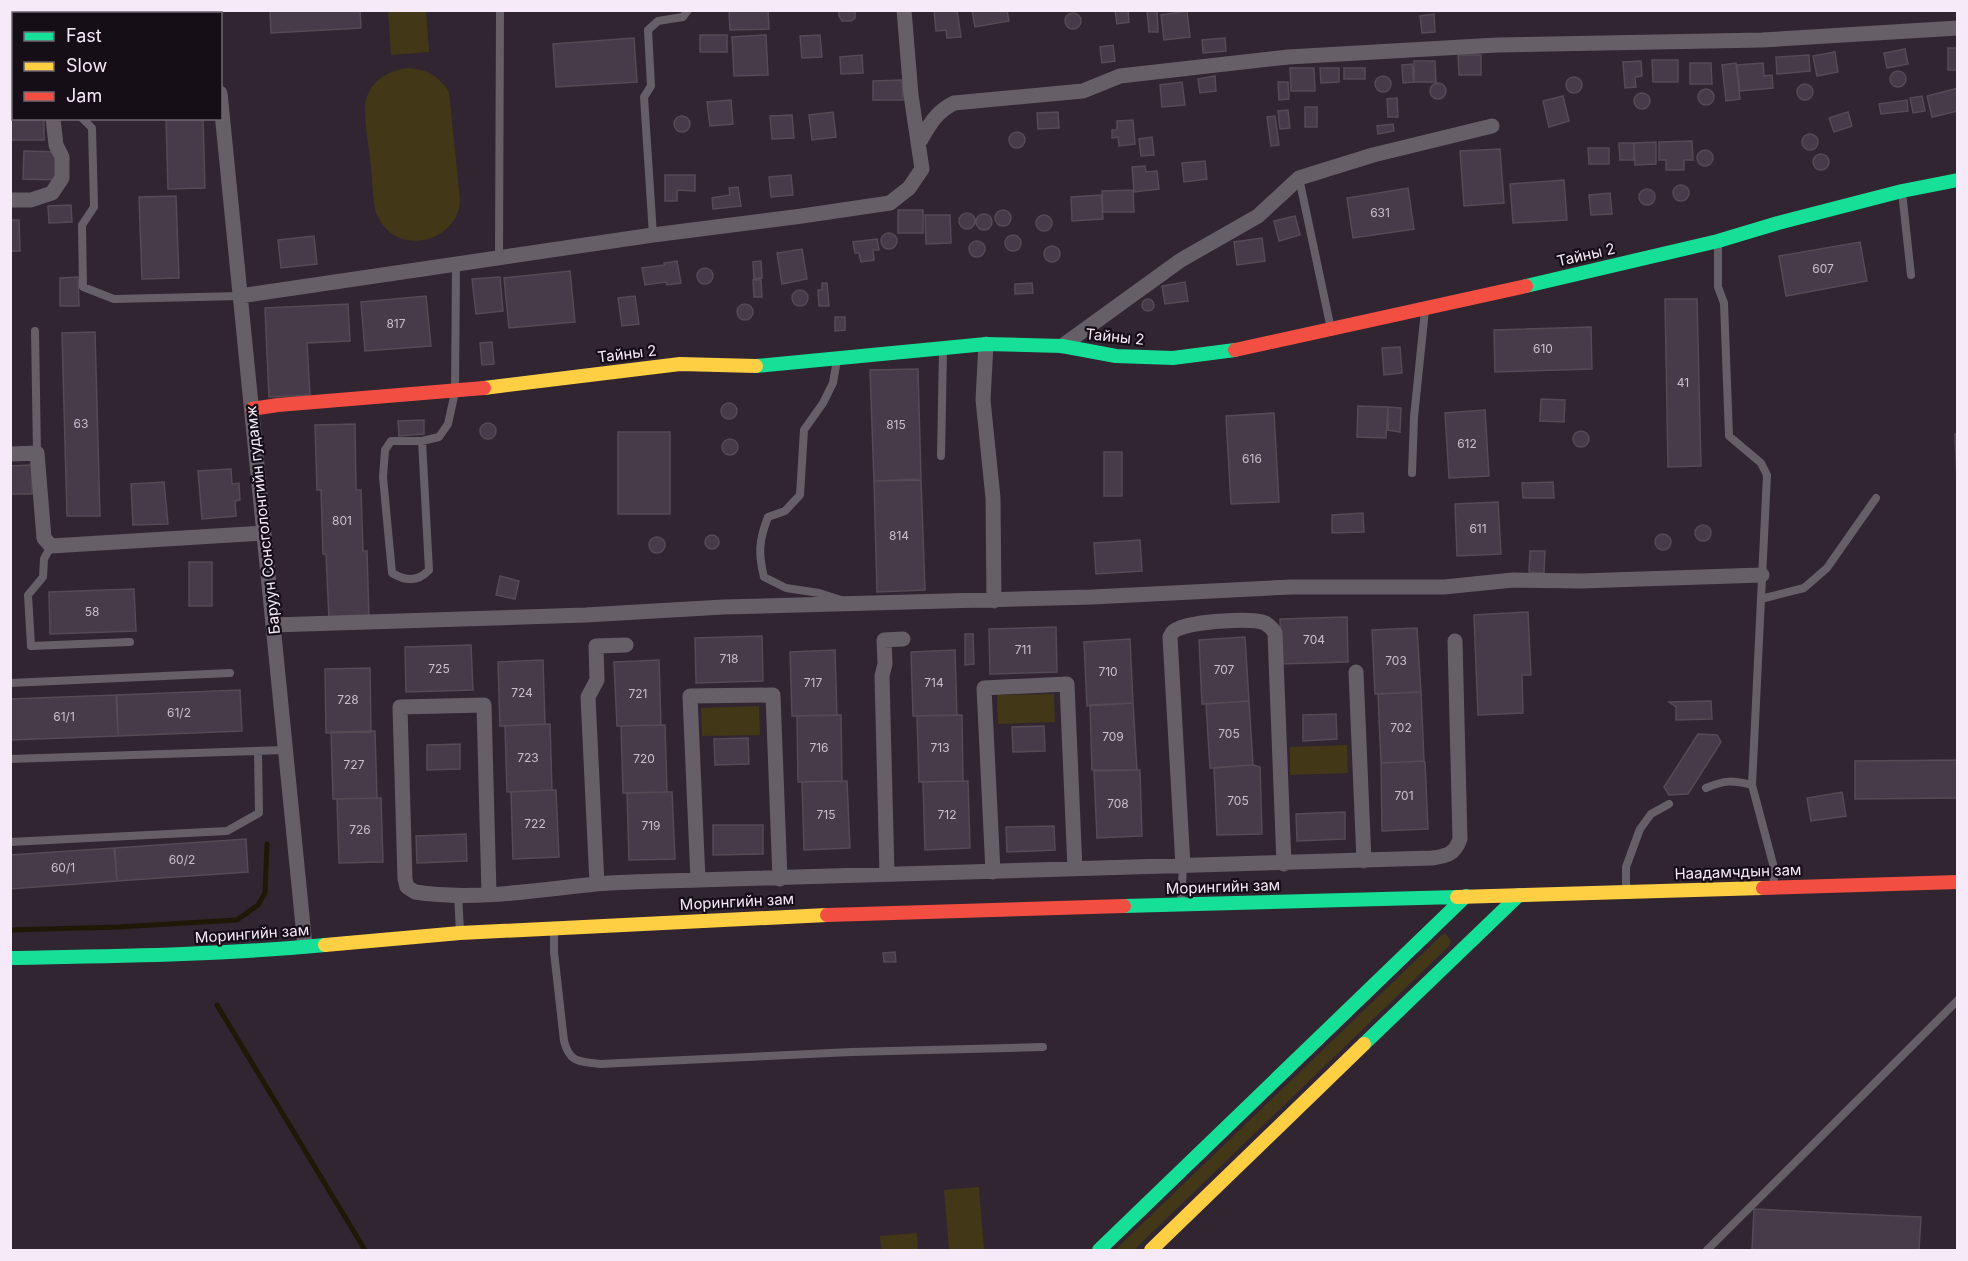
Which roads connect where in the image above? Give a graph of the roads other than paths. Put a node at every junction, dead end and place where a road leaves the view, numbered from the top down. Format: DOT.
graph roads {
  1 [pos="500,10"];
  2 [pos="688,10"];
  3 [pos="904,10"];
  4 [pos="1958,28"];
  5 [pos="222,113"];
  6 [pos="53,120"];
  7 [pos="84,120"];
  8 [pos="1492,126"];
  9 [pos="920,141"];
  10 [pos="1299,178"];
  11 [pos="1958,180"];
  12 [pos="1902,191"];
  13 [pos="10,200"];
  14 [pos="653,235"];
  15 [pos="1718,241"];
  16 [pos="499,257"];
  17 [pos="456,265"];
  18 [pos="1911,275"];
  19 [pos="240,296"];
  20 [pos="1425,309"];
  21 [pos="1331,329"];
  22 [pos="35,331"];
  23 [pos="986,345"];
  24 [pos="1062,346"];
  25 [pos="943,349"];
  26 [pos="837,358"];
  27 [pos="455,392"];
  28 [pos="252,409"];
  29 [pos="422,441"];
  30 [pos="37,453"];
  31 [pos="10,454"];
  32 [pos="941,456"];
  33 [pos="1412,473"];
  34 [pos="1876,498"];
  35 [pos="264,533"];
  36 [pos="51,546"];
  37 [pos="1762,575"];
  38 [pos="1761,599"];
  39 [pos="994,601"];
  40 [pos="847,604"];
  41 [pos="273,625"];
  42 [pos="903,639"];
  43 [pos="1455,641"];
  44 [pos="130,642"];
  45 [pos="626,645"];
  46 [pos="1356,672"];
  47 [pos="230,673"];
  48 [pos="10,683"];
  49 [pos="286,750"];
  50 [pos="258,751"];
  51 [pos="10,759"];
  52 [pos="1752,785"];
  53 [pos="1706,788"];
  54 [pos="1669,804"];
  55 [pos="10,843"];
  56 [pos="1364,861"];
  57 [pos="1284,864"];
  58 [pos="1183,866"];
  59 [pos="1075,869"];
  60 [pos="993,872"];
  61 [pos="887,874"];
  62 [pos="780,879"];
  63 [pos="698,880"];
  64 [pos="1958,882"];
  65 [pos="597,884"];
  66 [pos="1774,888"];
  67 [pos="1626,892"];
  68 [pos="458,894"];
  69 [pos="489,894"];
  70 [pos="1519,895"];
  71 [pos="1466,896"];
  72 [pos="1180,904"];
  73 [pos="554,927"];
  74 [pos="460,933"];
  75 [pos="305,946"];
  76 [pos="10,958"];
  77 [pos="1958,1000"];
  78 [pos="1043,1047"];
  79 [pos="1099,1251"];
  80 [pos="1151,1251"];
  81 [pos="1707,1251"];
  1 -- 16 [label="lane"];
  2 -- 14 [label="lane"];
  3 -- 9 [label="street"];
  4 -- 9 [label="street"];
  5 -- 19 [label="street, Баруун Сонсголонгийн гудамж"];
  6 -- 13 [label="street"];
  7 -- 19 [label="lane"];
  8 -- 10 [label="street"];
  9 -- 14 [label="street"];
  10 -- 21 [label="lane"];
  10 -- 24 [label="street"];
  11 -- 12 [label="street, Тайны 2"];
  12 -- 15 [label="street, Тайны 2"];
  12 -- 18 [label="lane"];
  14 -- 16 [label="street"];
  15 -- 20 [label="street, Тайны 2"];
  15 -- 37 [label="lane"];
  16 -- 17 [label="street"];
  17 -- 19 [label="street"];
  17 -- 27 [label="lane"];
  19 -- 28 [label="street, Баруун Сонсголонгийн гудамж"];
  20 -- 21 [label="street, Тайны 2"];
  20 -- 33 [label="lane"];
  21 -- 24 [label="street, Тайны 2"];
  22 -- 30 [label="lane"];
  23 -- 24 [label="street, Тайны 2"];
  23 -- 25 [label="street, Тайны 2"];
  23 -- 39 [label="street"];
  25 -- 26 [label="street, Тайны 2"];
  25 -- 32 [label="lane"];
  26 -- 27 [label="street, Тайны 2"];
  26 -- 40 [label="lane"];
  27 -- 28 [label="street, Тайны 2"];
  27 -- 29 [label="lane"];
  28 -- 35 [label="street, Баруун Сонсголонгийн гудамж"];
  29 -- 29 [label="lane"];
  30 -- 31 [label="street"];
  30 -- 36 [label="street"];
  34 -- 38 [label="lane"];
  35 -- 36 [label="street"];
  35 -- 41 [label="street, Баруун Сонсголонгийн гудамж"];
  36 -- 44 [label="lane"];
  37 -- 38 [label="lane"];
  37 -- 39 [label="street"];
  38 -- 52 [label="lane"];
  39 -- 40 [label="street"];
  40 -- 41 [label="street"];
  41 -- 49 [label="street, Баруун Сонсголонгийн гудамж"];
  42 -- 61 [label="street"];
  43 -- 56 [label="street"];
  45 -- 65 [label="street"];
  46 -- 56 [label="street"];
  47 -- 48 [label="lane"];
  49 -- 50 [label="lane"];
  49 -- 75 [label="street, Баруун Сонсголонгийн гудамж"];
  50 -- 51 [label="lane"];
  50 -- 55 [label="lane"];
  52 -- 53 [label="lane"];
  52 -- 66 [label="lane"];
  54 -- 67 [label="lane"];
  56 -- 57 [label="street"];
  57 -- 58 [label="street"];
  57 -- 58 [label="street"];
  58 -- 59 [label="street"];
  58 -- 72 [label="lane"];
  59 -- 60 [label="street"];
  59 -- 60 [label="street"];
  60 -- 61 [label="street"];
  61 -- 62 [label="street"];
  62 -- 63 [label="street"];
  62 -- 63 [label="street"];
  63 -- 65 [label="street"];
  64 -- 66 [label="street, Наадамчдын зам"];
  65 -- 69 [label="street"];
  66 -- 67 [label="street, Наадамчдын зам"];
  67 -- 70 [label="street, Наадамчдын зам"];
  68 -- 69 [label="street"];
  68 -- 69 [label="street"];
  68 -- 74 [label="lane"];
  70 -- 71 [label="street, Морингийн зам"];
  70 -- 80 [label="street"];
  71 -- 72 [label="street, Морингийн зам"];
  71 -- 79 [label="street"];
  72 -- 73 [label="street, Морингийн зам"];
  73 -- 74 [label="street, Морингийн зам"];
  73 -- 78 [label="lane"];
  74 -- 75 [label="street, Морингийн зам"];
  75 -- 76 [label="street, Морингийн зам"];
  77 -- 81 [label="lane"];
}
